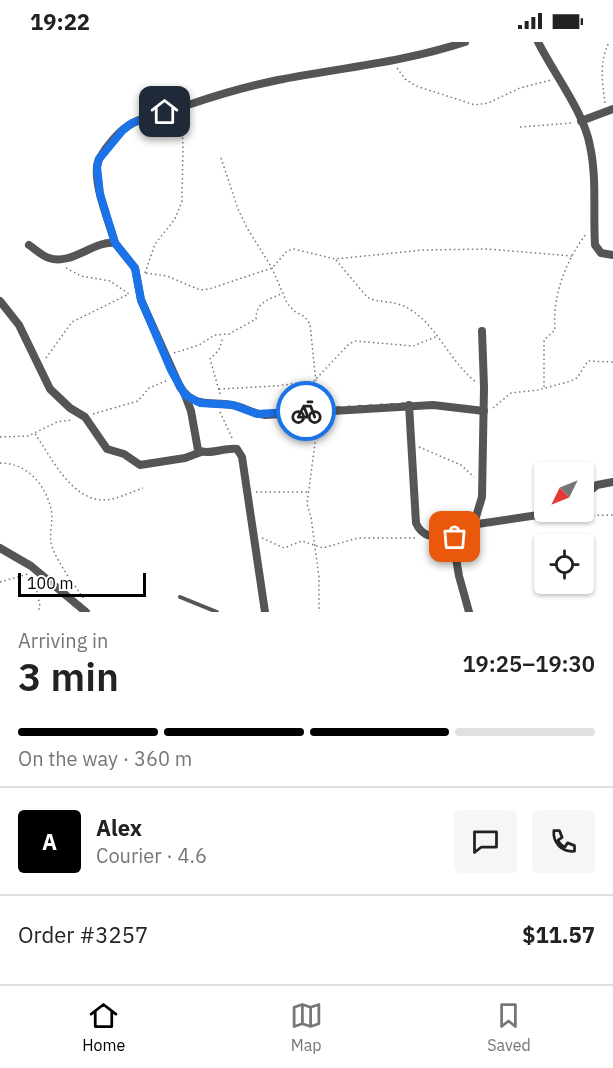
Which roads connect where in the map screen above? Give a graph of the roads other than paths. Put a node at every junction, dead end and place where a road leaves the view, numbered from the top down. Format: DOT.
graph roads {
  1 [pos="465,42"];
  2 [pos="538,42"];
  3 [pos="613,109"];
  4 [pos="581,121"];
  5 [pos="115,243"];
  6 [pos="29,245"];
  7 [pos="613,255"];
  8 [pos="0,301"];
  9 [pos="482,332"];
  10 [pos="185,395"];
  11 [pos="409,405"];
  12 [pos="484,412"];
  13 [pos="201,452"];
  14 [pos="613,482"];
  15 [pos="594,488"];
  16 [pos="534,515"];
  17 [pos="471,525"];
  18 [pos="453,540"];
  19 [pos="0,548"];
  20 [pos="180,597"];
  21 [pos="87,609"];
  22 [pos="217,612"];
  23 [pos="265,612"];
  24 [pos="469,612"];
  1 -- 5 [label="street"];
  2 -- 4 [label="street"];
  3 -- 4 [label="street"];
  4 -- 7 [label="street"];
  5 -- 6 [label="street"];
  5 -- 10 [label="street"];
  8 -- 13 [label="street"];
  9 -- 12 [label="street"];
  10 -- 11 [label="street"];
  10 -- 13 [label="street"];
  11 -- 12 [label="street"];
  11 -- 18 [label="street"];
  12 -- 17 [label="street"];
  13 -- 23 [label="street"];
  14 -- 15 [label="street"];
  16 -- 17 [label="street"];
  17 -- 18 [label="street"];
  18 -- 24 [label="street"];
  19 -- 21 [label="street"];
  20 -- 22 [label="lane"];
}
